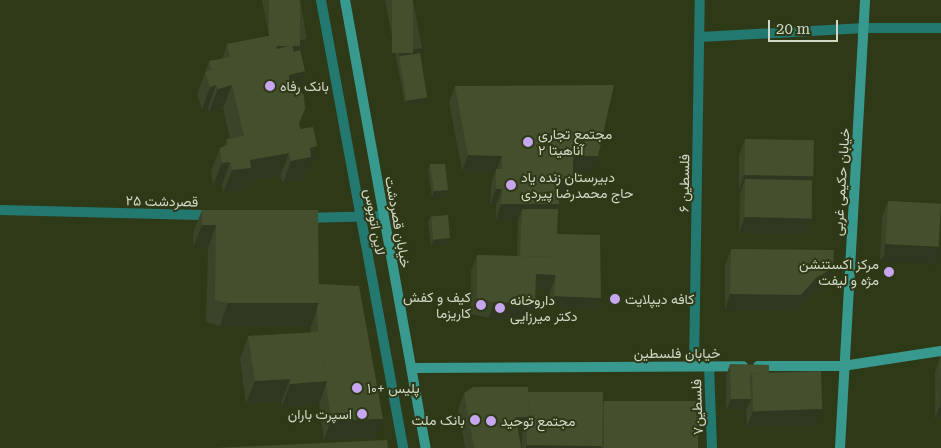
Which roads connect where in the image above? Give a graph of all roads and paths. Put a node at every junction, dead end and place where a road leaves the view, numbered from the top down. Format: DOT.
graph roads {
  1 [pos="321,0"];
  2 [pos="345,0"];
  3 [pos="700,0"];
  4 [pos="865,0"];
  5 [pos="865,28"];
  6 [pos="941,28"];
  7 [pos="700,37"];
  8 [pos="0,210"];
  9 [pos="220,216"];
  10 [pos="382,216"];
  11 [pos="290,217"];
  12 [pos="361,219"];
  13 [pos="941,351"];
  14 [pos="694,366"];
  15 [pos="709,366"];
  16 [pos="843,366"];
  17 [pos="412,368"];
  18 [pos="403,448"];
  19 [pos="426,448"];
  20 [pos="712,448"];
  21 [pos="840,448"];
  1 -- 12 [label="street, لاین اتوبوس"];
  2 -- 10 [label="street, خیابان قصردشت"];
  3 -- 7 [label="street, فلسطین ۶"];
  4 -- 5 [label="street, خیابان حکیمی غربی"];
  5 -- 6 [label="street"];
  5 -- 7 [label="street"];
  5 -- 16 [label="street, خیابان حکیمی غربی"];
  7 -- 14 [label="street, فلسطین ۶"];
  8 -- 9 [label="street, قصردشت ۲۵"];
  10 -- 12 [label="street"];
  10 -- 17 [label="street, خیابان قصردشت"];
  11 -- 12 [label="street"];
  12 -- 18 [label="street, لاین اتوبوس"];
  13 -- 16 [label="street, خیابان فلسطین"];
  14 -- 15 [label="street, خیابان فلسطین"];
  14 -- 17 [label="street, خیابان فلسطین"];
  15 -- 16 [label="street, خیابان فلسطین"];
  15 -- 20 [label="street, ۷فلسطین"];
  16 -- 21 [label="street, خیابان حکیمی غربی"];
  17 -- 19 [label="street, خیابان قصردشت"];
}
